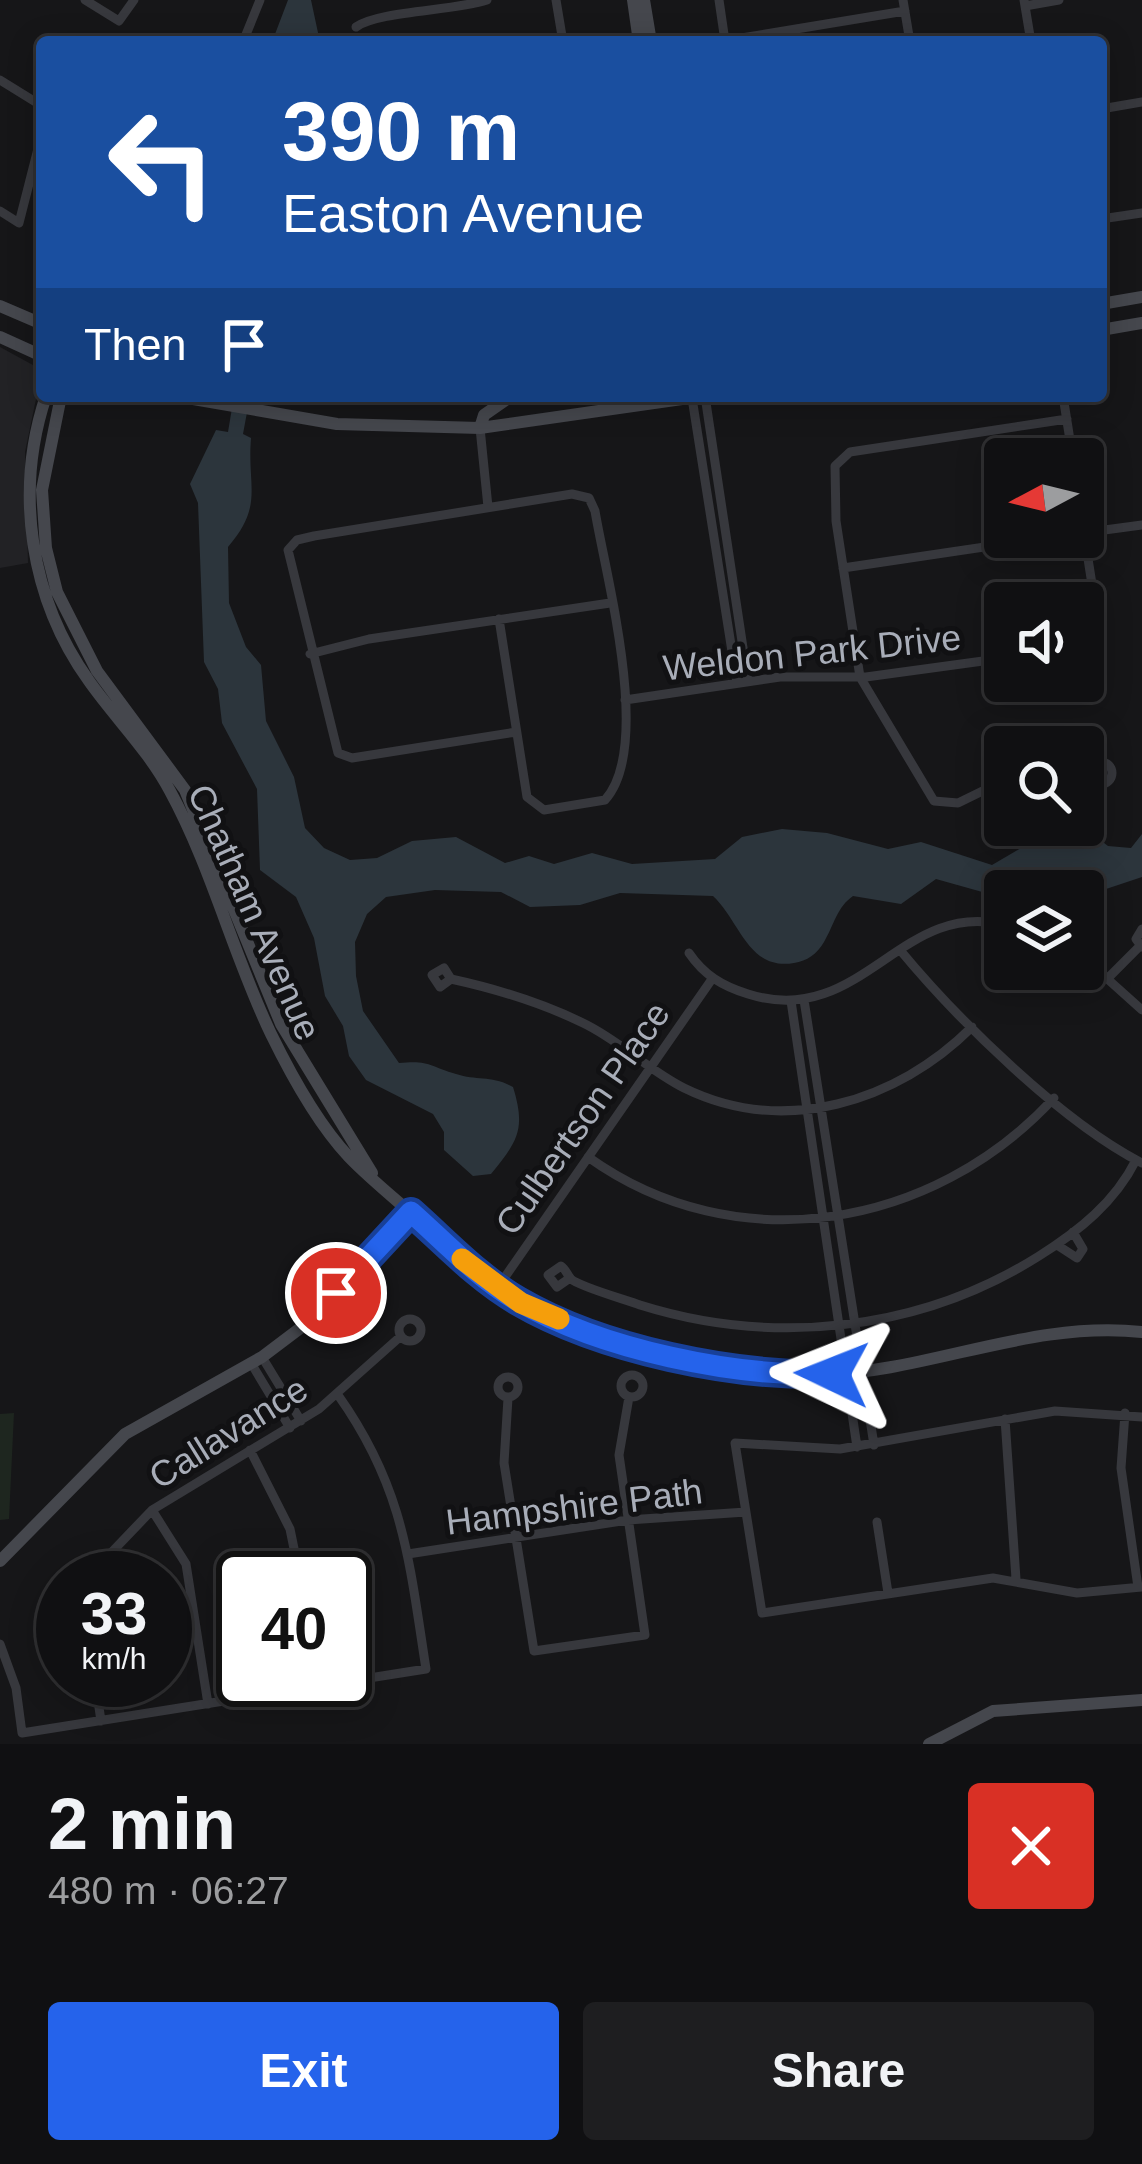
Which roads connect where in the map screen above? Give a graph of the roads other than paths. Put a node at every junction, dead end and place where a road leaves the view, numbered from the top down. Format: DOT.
graph roads {
  1 [pos="86,0"];
  2 [pos="134,0"];
  3 [pos="260,0"];
  4 [pos="487,0"];
  5 [pos="556,0"];
  6 [pos="633,0"];
  7 [pos="644,0"];
  8 [pos="719,0"];
  9 [pos="1059,0"];
  10 [pos="1024,3"];
  11 [pos="904,6"];
  12 [pos="356,27"];
  13 [pos="245,36"];
  14 [pos="562,36"];
  15 [pos="638,36"];
  16 [pos="650,36"];
  17 [pos="721,36"];
  18 [pos="747,36"];
  19 [pos="909,36"];
  20 [pos="1030,36"];
  21 [pos="0,80"];
  22 [pos="36,102"];
  23 [pos="1142,102"];
  24 [pos="1107,108"];
  25 [pos="36,179"];
  26 [pos="0,211"];
  27 [pos="1142,213"];
  28 [pos="1107,218"];
  29 [pos="1142,297"];
  30 [pos="1107,303"];
  31 [pos="0,305"];
  32 [pos="36,321"];
  33 [pos="1142,323"];
  34 [pos="1107,329"];
  35 [pos="0,337"];
  36 [pos="36,353"];
  37 [pos="45,402"];
  38 [pos="60,402"];
  39 [pos="202,402"];
  40 [pos="504,402"];
  41 [pos="657,402"];
  42 [pos="699,402"];
  43 [pos="1064,402"];
  44 [pos="1067,419"];
  45 [pos="480,428"];
  46 [pos="1070,438"];
  47 [pos="488,507"];
  48 [pos="1142,525"];
  49 [pos="1104,529"];
  50 [pos="984,547"];
  51 [pos="39,549"];
  52 [pos="843,568"];
  53 [pos="610,602"];
  54 [pos="499,620"];
  55 [pos="310,654"];
  56 [pos="984,661"];
  57 [pos="860,677"];
  58 [pos="743,682"];
  59 [pos="625,700"];
  60 [pos="516,732"];
  61 [pos="984,790"];
  62 [pos="984,923"];
  63 [pos="1142,929"];
  64 [pos="1141,946"];
  65 [pos="900,950"];
  66 [pos="689,953"];
  67 [pos="1104,973"];
  68 [pos="1109,977"];
  69 [pos="451,979"];
  70 [pos="712,979"];
  71 [pos="804,1000"];
  72 [pos="790,1001"];
  73 [pos="1142,1010"];
  74 [pos="972,1027"];
  75 [pos="650,1067"];
  76 [pos="1054,1099"];
  77 [pos="821,1108"];
  78 [pos="807,1109"];
  79 [pos="588,1157"];
  80 [pos="1139,1161"];
  81 [pos="411,1212"];
  82 [pos="838,1217"];
  83 [pos="824,1219"];
  84 [pos="1073,1232"];
  85 [pos="1057,1245"];
  86 [pos="570,1278"];
  87 [pos="498,1288"];
  88 [pos="856,1324"];
  89 [pos="840,1327"];
  90 [pos="1142,1332"];
  91 [pos="401,1336"];
  92 [pos="256,1360"];
  93 [pos="863,1370"];
  94 [pos="846,1372"];
  95 [pos="338,1395"];
  96 [pos="508,1397"];
  97 [pos="629,1397"];
  98 [pos="1125,1413"];
  99 [pos="1142,1417"];
  100 [pos="1005,1419"];
  101 [pos="302,1421"];
  102 [pos="290,1428"];
  103 [pos="874,1445"];
  104 [pos="857,1448"];
  105 [pos="250,1450"];
  106 [pos="152,1510"];
  107 [pos="746,1512"];
  108 [pos="628,1520"];
  109 [pos="877,1522"];
  110 [pos="515,1538"];
  111 [pos="113,1551"];
  112 [pos="294,1551"];
  113 [pos="408,1554"];
  114 [pos="0,1561"];
  115 [pos="1016,1579"];
  116 [pos="1140,1587"];
  117 [pos="888,1593"];
  118 [pos="0,1643"];
  119 [pos="372,1676"];
  120 [pos="1142,1700"];
  121 [pos="216,1702"];
  122 [pos="208,1704"];
  123 [pos="99,1707"];
  124 [pos="101,1720"];
  125 [pos="929,1744"];
  1 -- 2 [label="street"];
  3 -- 13 [label="street"];
  4 -- 12 [label="street"];
  5 -- 14 [label="street"];
  6 -- 15 [label="street"];
  7 -- 16 [label="street"];
  8 -- 17 [label="street"];
  9 -- 10 [label="street"];
  10 -- 20 [label="street"];
  11 -- 18 [label="street"];
  11 -- 19 [label="street"];
  21 -- 22 [label="street"];
  23 -- 24 [label="street"];
  25 -- 26 [label="street"];
  27 -- 28 [label="street"];
  29 -- 30 [label="street"];
  31 -- 32 [label="street"];
  33 -- 34 [label="street"];
  35 -- 36 [label="street"];
  37 -- 51 [label="street, Chatham Avenue"];
  38 -- 51 [label="street, Chatham Avenue"];
  39 -- 45 [label="street"];
  40 -- 45 [label="street"];
  41 -- 45 [label="street"];
  42 -- 58 [label="street"];
  43 -- 44 [label="street"];
  44 -- 46 [label="street"];
  44 -- 52 [label="street"];
  45 -- 47 [label="street"];
  47 -- 53 [label="street"];
  47 -- 55 [label="street"];
  48 -- 49 [label="street"];
  50 -- 52 [label="street"];
  51 -- 81 [label="street, Chatham Avenue"];
  52 -- 57 [label="street"];
  53 -- 54 [label="street"];
  53 -- 59 [label="street"];
  54 -- 55 [label="street"];
  54 -- 60 [label="street"];
  55 -- 60 [label="street"];
  56 -- 57 [label="street, Weldon Park Drive"];
  57 -- 58 [label="street, Weldon Park Drive"];
  57 -- 61 [label="street"];
  58 -- 59 [label="street, Weldon Park Drive"];
  59 -- 60 [label="street"];
  62 -- 65 [label="street"];
  63 -- 64 [label="street"];
  64 -- 68 [label="street"];
  65 -- 71 [label="street"];
  65 -- 74 [label="street"];
  66 -- 70 [label="street"];
  67 -- 68 [label="street"];
  68 -- 73 [label="street"];
  69 -- 75 [label="street"];
  70 -- 72 [label="street"];
  70 -- 75 [label="street, Culbertson Place"];
  71 -- 72 [label="street"];
  71 -- 77 [label="street"];
  72 -- 78 [label="street"];
  74 -- 76 [label="street"];
  74 -- 77 [label="street"];
  75 -- 78 [label="street"];
  75 -- 79 [label="street, Culbertson Place"];
  76 -- 80 [label="street"];
  76 -- 82 [label="street"];
  77 -- 78 [label="street"];
  77 -- 82 [label="street"];
  78 -- 83 [label="street"];
  79 -- 83 [label="street"];
  79 -- 87 [label="street, Culbertson Place"];
  80 -- 84 [label="street"];
  81 -- 87 [label="street, Chatham Avenue"];
  81 -- 92 [label="street"];
  82 -- 83 [label="street"];
  82 -- 88 [label="street"];
  83 -- 89 [label="street"];
  84 -- 85 [label="street"];
  84 -- 85 [label="street"];
  85 -- 88 [label="street"];
  86 -- 89 [label="street"];
  87 -- 94 [label="street, Chatham Avenue"];
  88 -- 89 [label="street"];
  88 -- 93 [label="street"];
  89 -- 94 [label="street"];
  90 -- 93 [label="street, Chatham Avenue"];
  91 -- 95 [label="street, Callavance"];
  92 -- 101 [label="street"];
  92 -- 102 [label="street"];
  92 -- 114 [label="street"];
  93 -- 94 [label="street, Chatham Avenue"];
  93 -- 103 [label="street"];
  94 -- 104 [label="street"];
  95 -- 101 [label="street, Callavance"];
  95 -- 113 [label="street"];
  96 -- 110 [label="street"];
  97 -- 108 [label="street"];
  98 -- 99 [label="street"];
  98 -- 100 [label="street"];
  98 -- 116 [label="street"];
  100 -- 103 [label="street"];
  100 -- 115 [label="street"];
  101 -- 102 [label="street, Callavance"];
  102 -- 105 [label="street, Callavance"];
  103 -- 104 [label="street"];
  104 -- 107 [label="street"];
  105 -- 106 [label="street, Callavance"];
  105 -- 112 [label="street"];
  106 -- 111 [label="street, Callavance"];
  106 -- 122 [label="street"];
  107 -- 108 [label="street, Hampshire Path"];
  107 -- 117 [label="street"];
  108 -- 110 [label="street, Hampshire Path"];
  108 -- 110 [label="street"];
  109 -- 117 [label="street"];
  110 -- 113 [label="street, Hampshire Path"];
  113 -- 119 [label="street"];
  115 -- 116 [label="street"];
  115 -- 117 [label="street"];
  118 -- 124 [label="street"];
  120 -- 125 [label="street"];
  121 -- 122 [label="street"];
  122 -- 124 [label="street"];
  123 -- 124 [label="street"];
}
